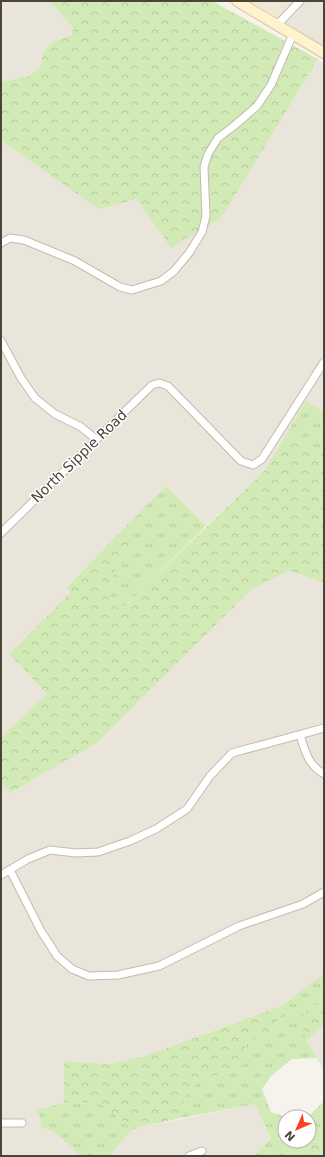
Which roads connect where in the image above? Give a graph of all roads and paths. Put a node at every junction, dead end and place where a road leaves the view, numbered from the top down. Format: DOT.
graph roads {
  1 [pos="237,1"];
  2 [pos="300,1"];
  3 [pos="277,25"];
  4 [pos="293,34"];
  5 [pos="324,53"];
  6 [pos="1,243"];
  7 [pos="1,340"];
  8 [pos="324,362"];
  9 [pos="96,439"];
  10 [pos="1,533"];
  11 [pos="324,728"];
  12 [pos="300,735"];
  13 [pos="324,774"];
  14 [pos="10,870"];
  15 [pos="1,875"];
  16 [pos="324,892"];
  17 [pos="1,1122"];
  18 [pos="22,1122"];
  19 [pos="202,1151"];
  20 [pos="189,1156"];
  1 -- 3 [label="main road"];
  2 -- 3 [label="street"];
  3 -- 4 [label="main road"];
  4 -- 5 [label="main road"];
  4 -- 6 [label="street"];
  7 -- 9 [label="street"];
  8 -- 9 [label="street, North Sipple Road"];
  9 -- 10 [label="street, North Sipple Road"];
  11 -- 12 [label="street"];
  12 -- 13 [label="street"];
  12 -- 14 [label="street"];
  14 -- 15 [label="street"];
  14 -- 16 [label="street"];
  17 -- 18 [label="street"];
  19 -- 20 [label="street"];
}
